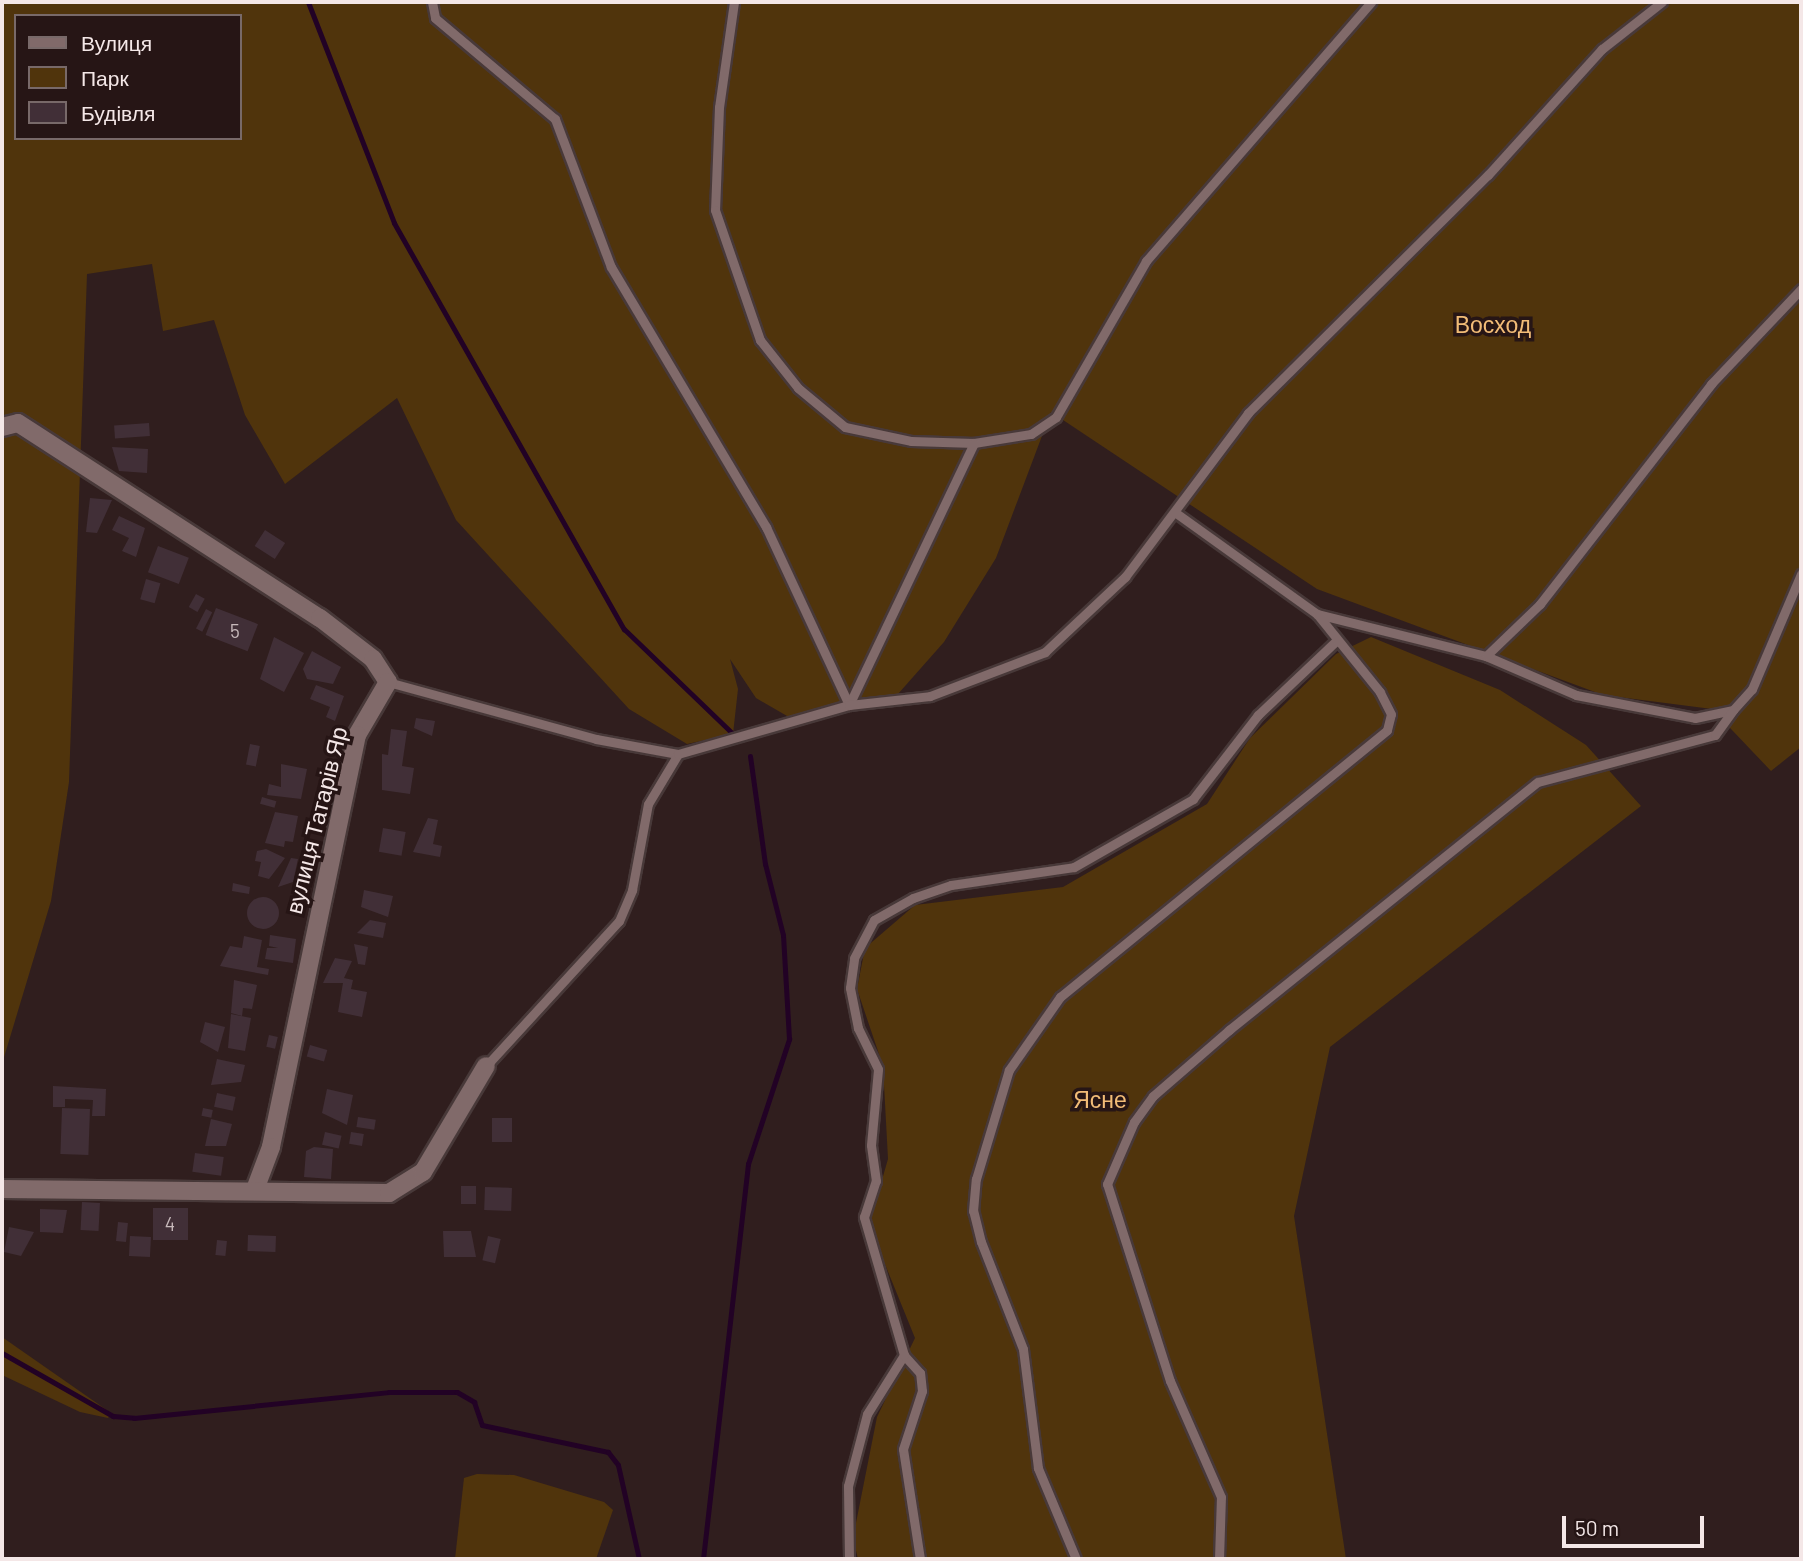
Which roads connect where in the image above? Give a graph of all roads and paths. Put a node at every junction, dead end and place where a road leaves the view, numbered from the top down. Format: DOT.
graph roads {
  1 [pos="432,2"];
  2 [pos="734,2"];
  3 [pos="1371,2"];
  4 [pos="1662,2"];
  5 [pos="1801,289"];
  6 [pos="2,427"];
  7 [pos="974,443"];
  8 [pos="1176,513"];
  9 [pos="1801,574"];
  10 [pos="1317,614"];
  11 [pos="1337,640"];
  12 [pos="1486,656"];
  13 [pos="388,682"];
  14 [pos="849,705"];
  15 [pos="1732,710"];
  16 [pos="678,754"];
  17 [pos="486,1066"];
  18 [pos="256,1187"];
  19 [pos="2,1189"];
  20 [pos="904,1355"];
  21 [pos="849,1559"];
  22 [pos="920,1559"];
  23 [pos="1076,1559"];
  24 [pos="1219,1559"];
  1 -- 14 [label="lane"];
  2 -- 7 [label="lane"];
  3 -- 7 [label="lane"];
  4 -- 8 [label="lane"];
  5 -- 12 [label="lane"];
  6 -- 13 [label="street"];
  7 -- 14 [label="lane"];
  8 -- 10 [label="lane"];
  8 -- 14 [label="lane"];
  9 -- 15 [label="lane"];
  10 -- 11 [label="lane"];
  10 -- 12 [label="lane"];
  11 -- 20 [label="lane"];
  11 -- 23 [label="lane"];
  12 -- 15 [label="lane"];
  13 -- 16 [label="lane"];
  13 -- 18 [label="street, вулиця Татарів Яр"];
  14 -- 16 [label="lane"];
  15 -- 24 [label="lane"];
  16 -- 17 [label="lane"];
  17 -- 18 [label="street"];
  18 -- 19 [label="street"];
  20 -- 21 [label="lane"];
  20 -- 22 [label="lane"];
}
